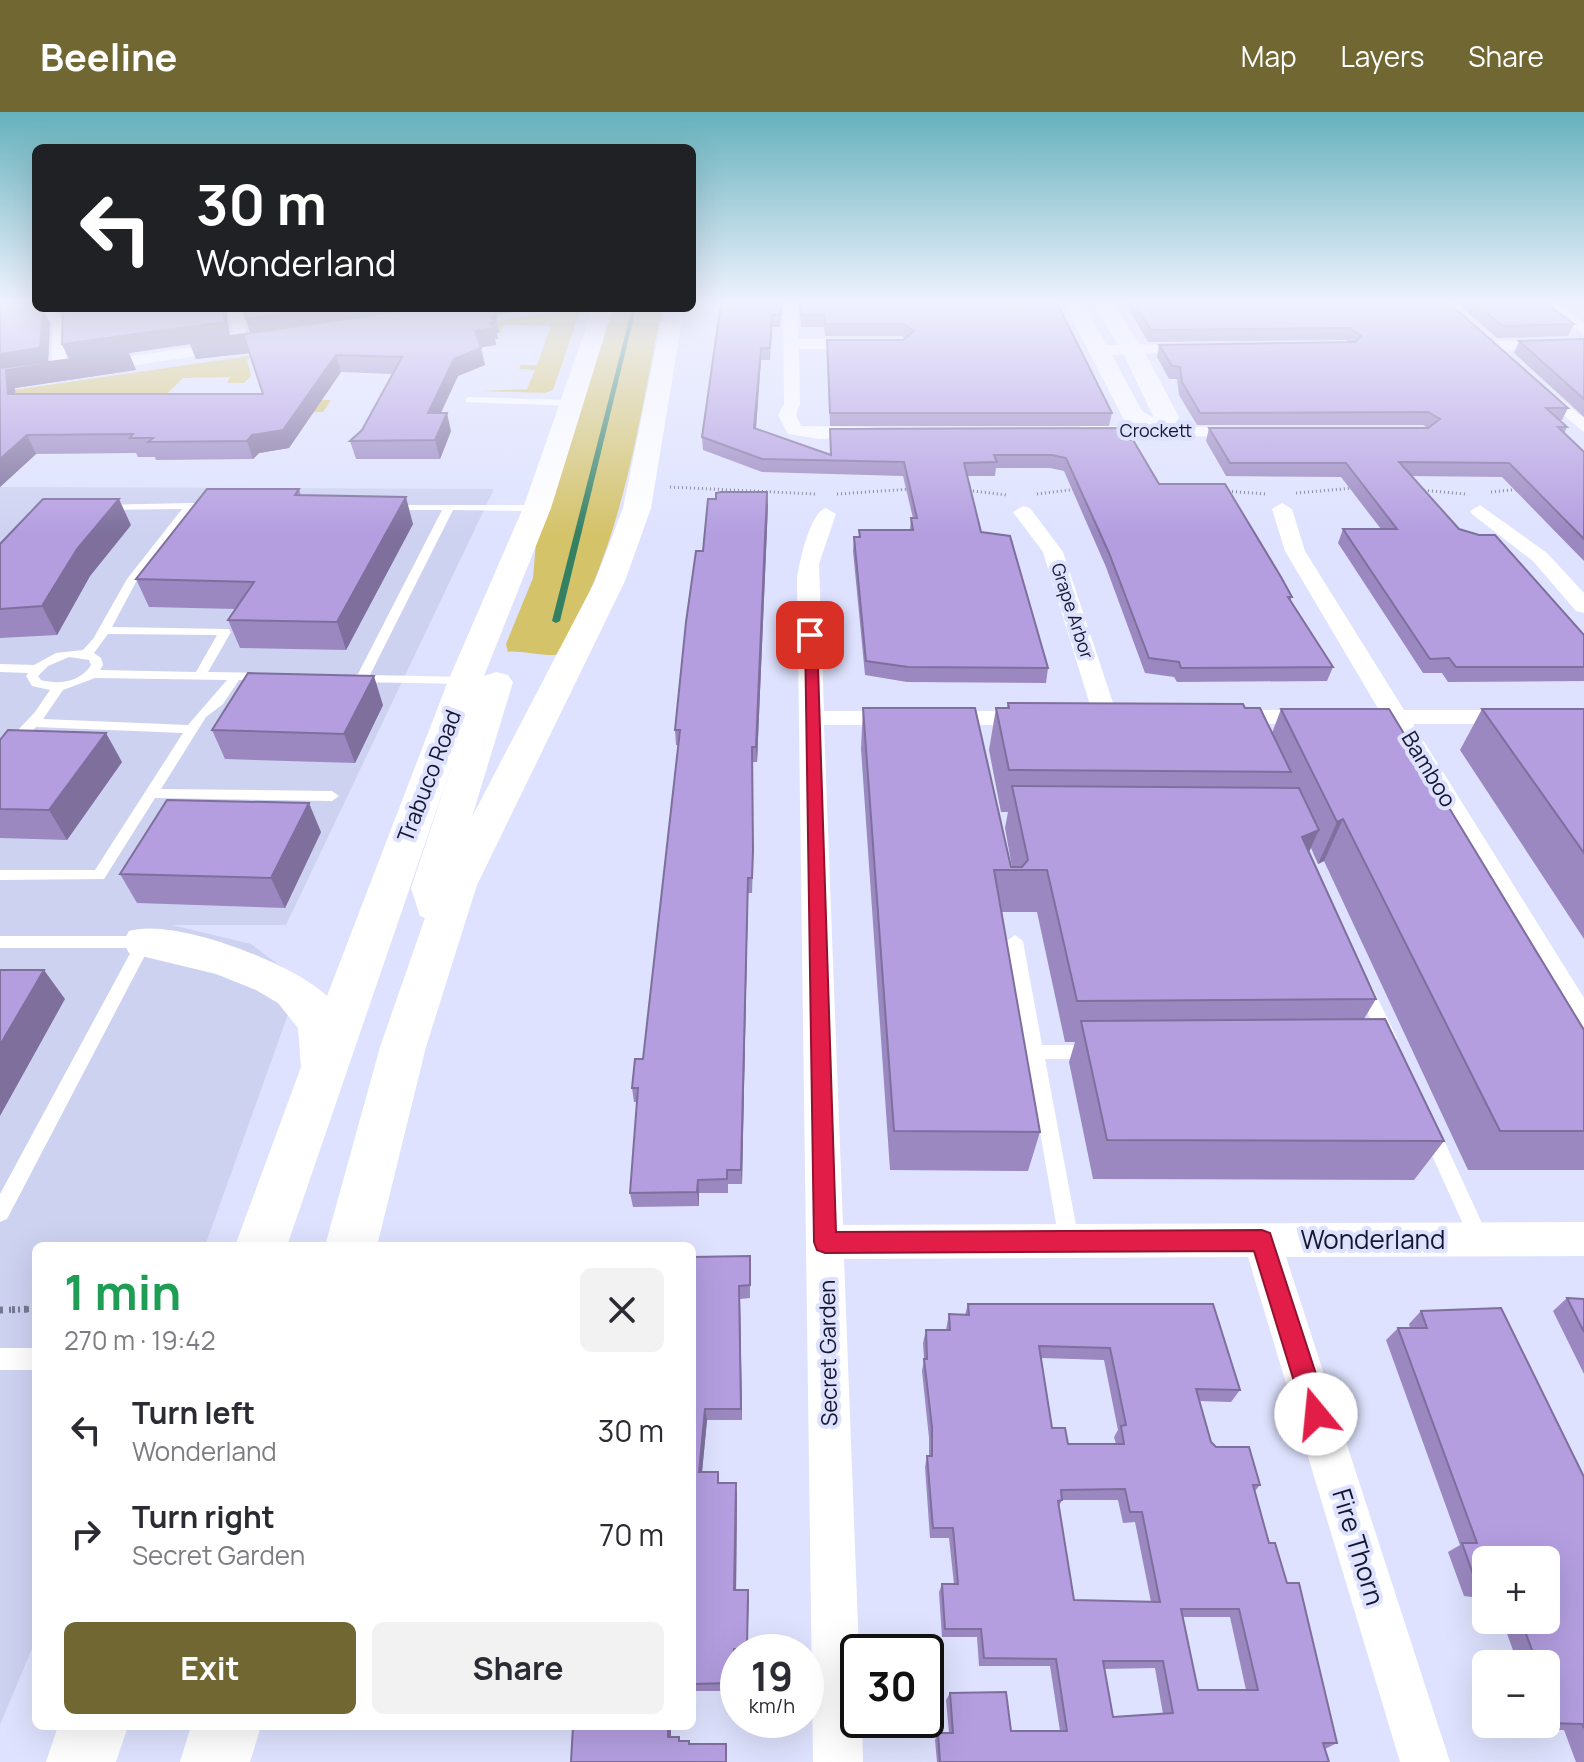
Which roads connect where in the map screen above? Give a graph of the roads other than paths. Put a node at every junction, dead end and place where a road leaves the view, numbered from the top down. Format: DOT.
graph roads {
  1 [pos="580,380"];
  2 [pos="661,380"];
  3 [pos="792,380"];
  4 [pos="1114,380"];
  5 [pos="1148,380"];
  6 [pos="1530,380"];
  7 [pos="469,400"];
  8 [pos="573,403"];
  9 [pos="1584,427"];
  10 [pos="1065,431"];
  11 [pos="1158,431"];
  12 [pos="895,432"];
  13 [pos="1267,432"];
  14 [pos="1279,499"];
  15 [pos="1475,499"];
  16 [pos="1022,500"];
  17 [pos="828,501"];
  18 [pos="190,506"];
  19 [pos="82,507"];
  20 [pos="236,507"];
  21 [pos="373,507"];
  22 [pos="449,507"];
  23 [pos="537,508"];
  24 [pos="1584,606"];
  25 [pos="104,630"];
  26 [pos="86,654"];
  27 [pos="0,668"];
  28 [pos="36,669"];
  29 [pos="92,674"];
  30 [pos="200,676"];
  31 [pos="236,676"];
  32 [pos="283,677"];
  33 [pos="346,678"];
  34 [pos="362,678"];
  35 [pos="481,682"];
  36 [pos="560,683"];
  37 [pos="59,687"];
  38 [pos="1136,717"];
  39 [pos="1195,717"];
  40 [pos="1398,717"];
  41 [pos="1552,717"];
  42 [pos="1584,717"];
  43 [pos="812,718"];
  44 [pos="1106,718"];
  45 [pos="30,723"];
  46 [pos="193,729"];
  47 [pos="1568,737"];
  48 [pos="0,757"];
  49 [pos="152,793"];
  50 [pos="332,796"];
  51 [pos="0,875"];
  52 [pos="438,933"];
  53 [pos="1015,941"];
  54 [pos="0,942"];
  55 [pos="144,942"];
  56 [pos="1357,973"];
  57 [pos="1584,1025"];
  58 [pos="1377,1050"];
  59 [pos="1112,1051"];
  60 [pos="1035,1052"];
  61 [pos="323,1068"];
  62 [pos="1424,1118"];
  63 [pos="0,1213"];
  64 [pos="1584,1239"];
  65 [pos="1480,1240"];
  66 [pos="1069,1241"];
  67 [pos="1262,1241"];
  68 [pos="262,1242"];
  69 [pos="352,1242"];
  70 [pos="825,1242"];
  71 [pos="0,1359"];
  72 [pos="32,1359"];
  73 [pos="92,1730"];
  74 [pos="225,1730"];
  75 [pos="81,1762"];
  76 [pos="215,1762"];
  77 [pos="838,1762"];
  78 [pos="1425,1762"];
  1 -- 8 [label="main road, Trabuco Road"];
  2 -- 36 [label="main road"];
  3 -- 12 [label="street"];
  4 -- 11 [label="main road"];
  5 -- 11 [label="main road"];
  6 -- 9 [label="street"];
  7 -- 8 [label="lane"];
  8 -- 23 [label="main road, Trabuco Road"];
  10 -- 11 [label="street, Crockett"];
  11 -- 13 [label="street, Crockett"];
  14 -- 40 [label="street, Bamboo"];
  15 -- 24 [label="street"];
  16 -- 44 [label="street, Grape Arbor"];
  17 -- 43 [label="street, Secret Garden"];
  18 -- 19 [label="lane"];
  18 -- 20 [label="lane"];
  18 -- 25 [label="lane"];
  21 -- 22 [label="lane"];
  22 -- 23 [label="lane"];
  22 -- 34 [label="lane"];
  23 -- 35 [label="main road, Trabuco Road"];
  25 -- 26 [label="lane"];
  25 -- 30 [label="lane"];
  26 -- 28 [label="lane"];
  26 -- 29 [label="lane"];
  27 -- 28 [label="lane"];
  28 -- 37 [label="lane"];
  29 -- 30 [label="lane"];
  29 -- 37 [label="lane"];
  30 -- 31 [label="lane"];
  31 -- 32 [label="lane"];
  31 -- 46 [label="lane"];
  33 -- 34 [label="lane"];
  34 -- 35 [label="lane"];
  35 -- 36 [label="main road"];
  35 -- 52 [label="main road"];
  35 -- 61 [label="main road, Trabuco Road"];
  36 -- 52 [label="main road"];
  37 -- 45 [label="lane"];
  38 -- 44 [label="street"];
  39 -- 40 [label="street"];
  40 -- 41 [label="street"];
  40 -- 57 [label="street, Bamboo"];
  41 -- 42 [label="street"];
  41 -- 47 [label="lane"];
  43 -- 44 [label="street"];
  43 -- 70 [label="street, Secret Garden"];
  45 -- 46 [label="lane"];
  45 -- 48 [label="lane"];
  46 -- 49 [label="lane"];
  49 -- 50 [label="lane"];
  49 -- 51 [label="lane"];
  52 -- 69 [label="main road"];
  53 -- 60 [label="lane"];
  54 -- 55 [label="lane"];
  55 -- 61 [label="main road"];
  55 -- 63 [label="lane"];
  56 -- 58 [label="lane"];
  59 -- 60 [label="lane"];
  60 -- 66 [label="lane"];
  61 -- 68 [label="main road, Trabuco Road"];
  62 -- 65 [label="lane"];
  64 -- 65 [label="street, Wonderland"];
  65 -- 67 [label="street, Wonderland"];
  66 -- 67 [label="street, Wonderland"];
  66 -- 70 [label="street, Wonderland"];
  67 -- 78 [label="street, Fire Thorn"];
  70 -- 77 [label="street, Secret Garden"];
  71 -- 72 [label="lane"];
  73 -- 75 [label="main road"];
  74 -- 76 [label="main road"];
}
